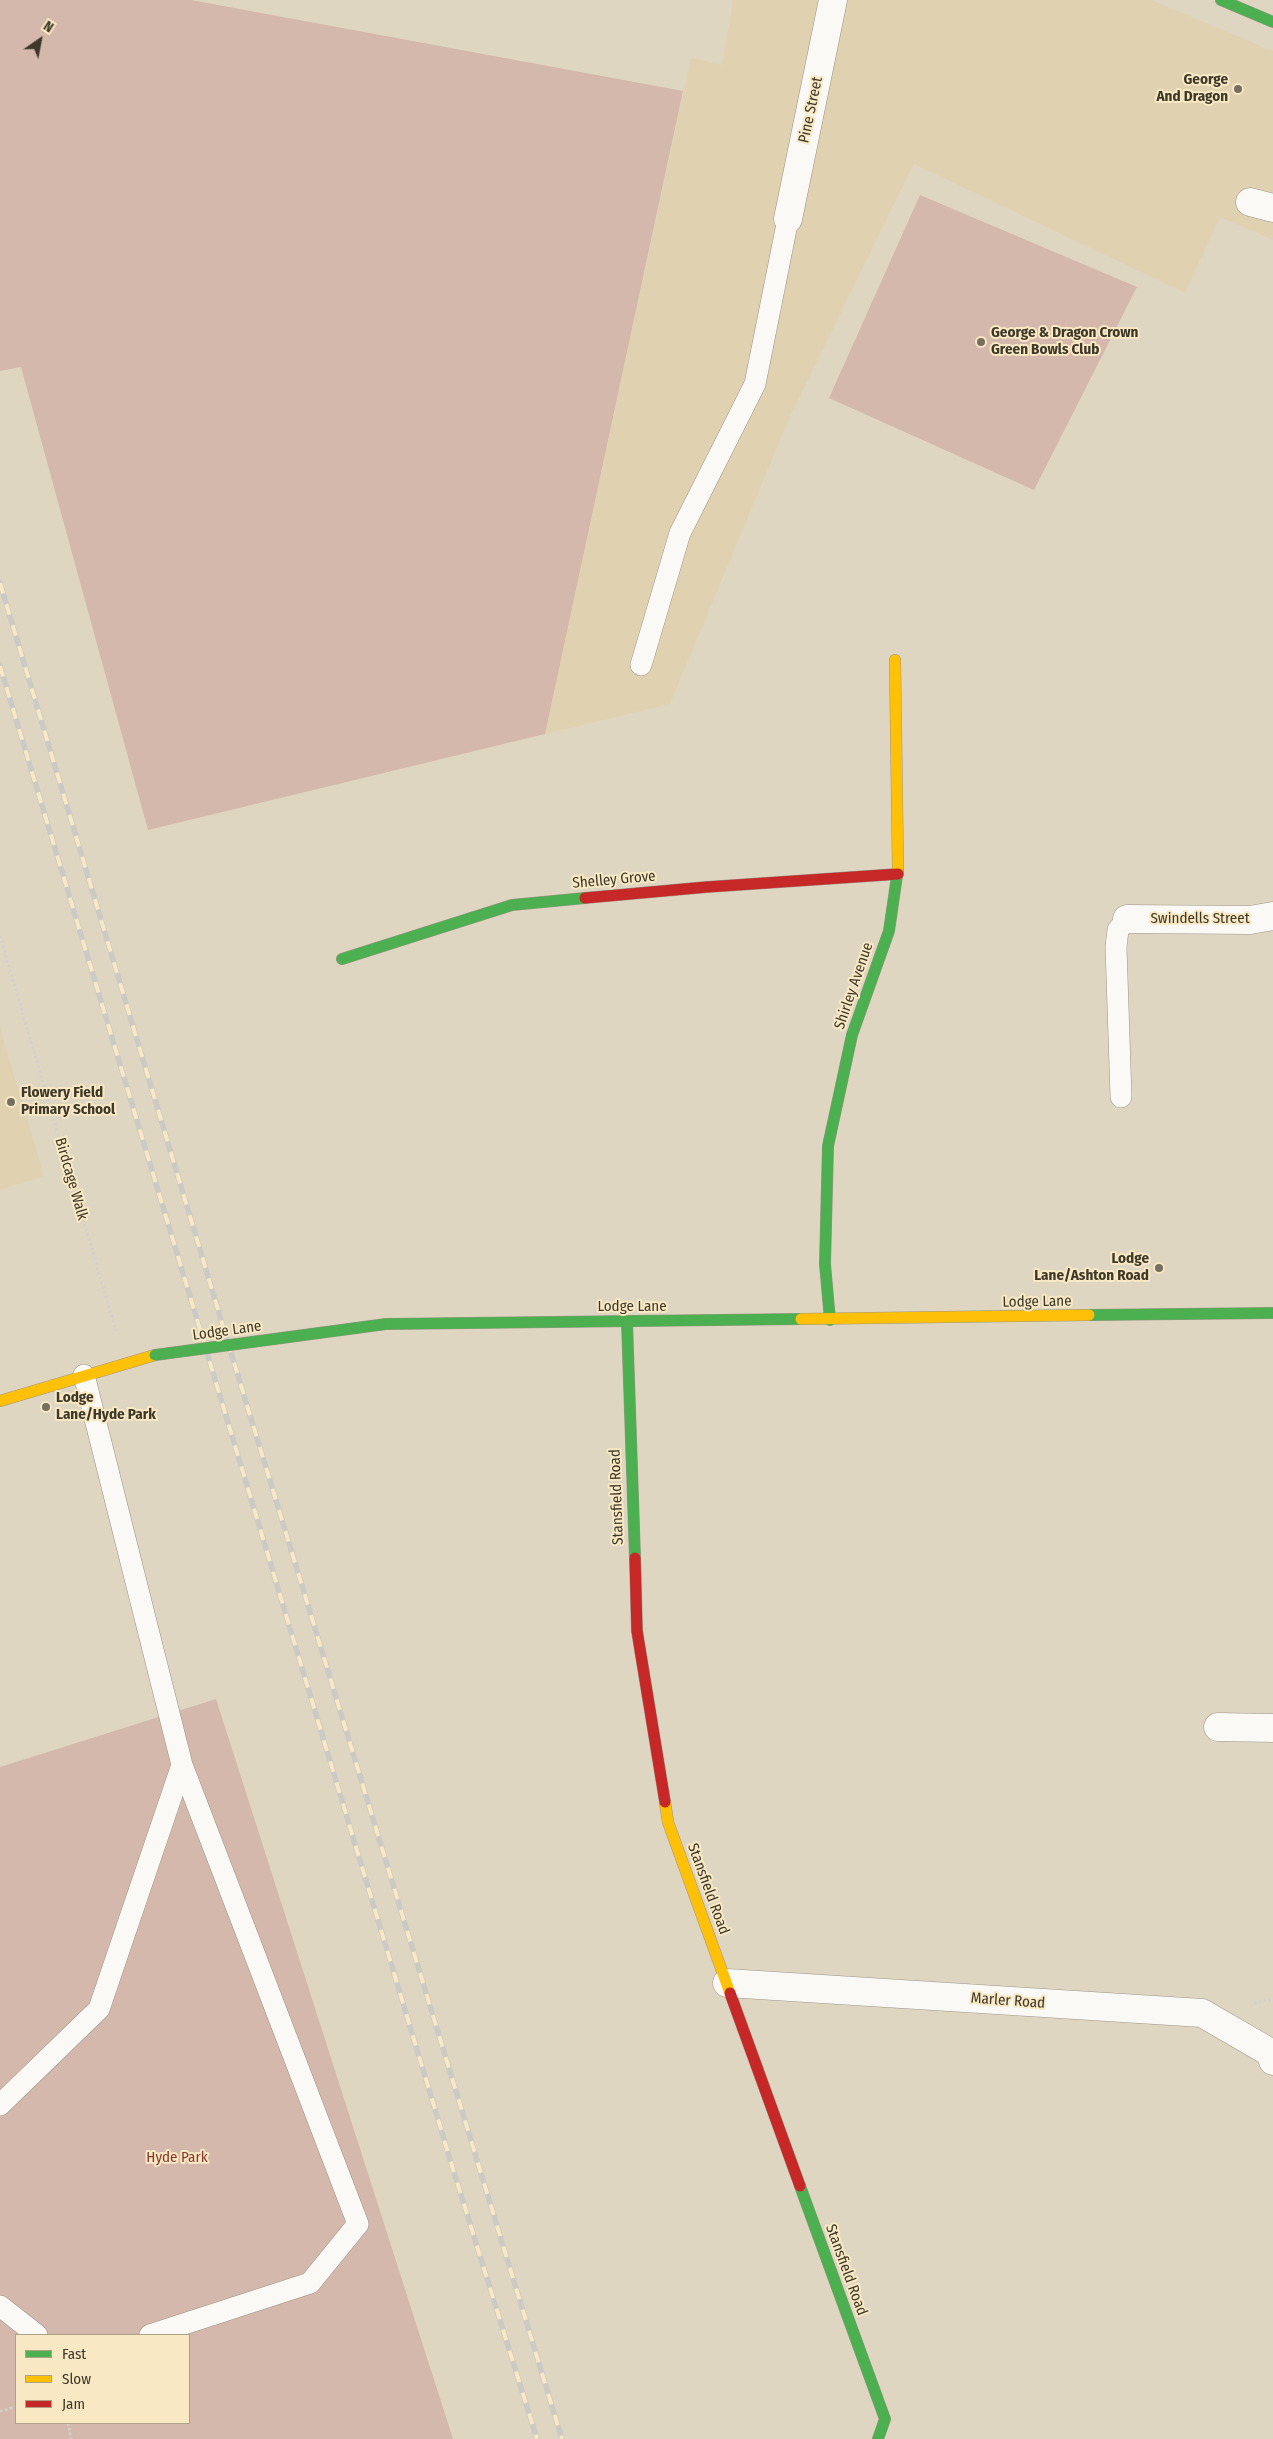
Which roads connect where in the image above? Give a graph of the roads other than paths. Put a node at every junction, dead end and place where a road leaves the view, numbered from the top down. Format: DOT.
graph roads {
  1 [pos="833,0"];
  2 [pos="1221,0"];
  3 [pos="1273,22"];
  4 [pos="788,219"];
  5 [pos="894,660"];
  6 [pos="641,665"];
  7 [pos="898,874"];
  8 [pos="1273,916"];
  9 [pos="1126,919"];
  10 [pos="342,959"];
  11 [pos="1122,1097"];
  12 [pos="1273,1313"];
  13 [pos="830,1320"];
  14 [pos="627,1322"];
  15 [pos="84,1375"];
  16 [pos="0,1402"];
  17 [pos="1218,1727"];
  18 [pos="1273,1728"];
  19 [pos="182,1765"];
  20 [pos="726,1984"];
  21 [pos="1273,2061"];
  22 [pos="0,2105"];
  23 [pos="0,2306"];
  24 [pos="36,2334"];
  25 [pos="153,2334"];
  26 [pos="878,2439"];
  1 -- 4 [label="street, Pine Street"];
  2 -- 3 [label="street"];
  4 -- 6 [label="lane"];
  5 -- 7 [label="street, Shirley Avenue"];
  7 -- 10 [label="street, Shelley Grove"];
  7 -- 13 [label="street, Shirley Avenue"];
  8 -- 9 [label="street, Swindells Street"];
  9 -- 11 [label="lane"];
  12 -- 13 [label="street, Lodge Lane"];
  13 -- 14 [label="street, Lodge Lane"];
  14 -- 15 [label="street, Lodge Lane, bridge"];
  14 -- 20 [label="street, Stansfield Road"];
  15 -- 16 [label="street, Lodge Lane"];
  15 -- 19 [label="lane"];
  17 -- 18 [label="street"];
  19 -- 22 [label="lane"];
  19 -- 25 [label="lane"];
  20 -- 21 [label="street, Marler Road"];
  20 -- 26 [label="street, Stansfield Road"];
  23 -- 24 [label="lane"];
}
